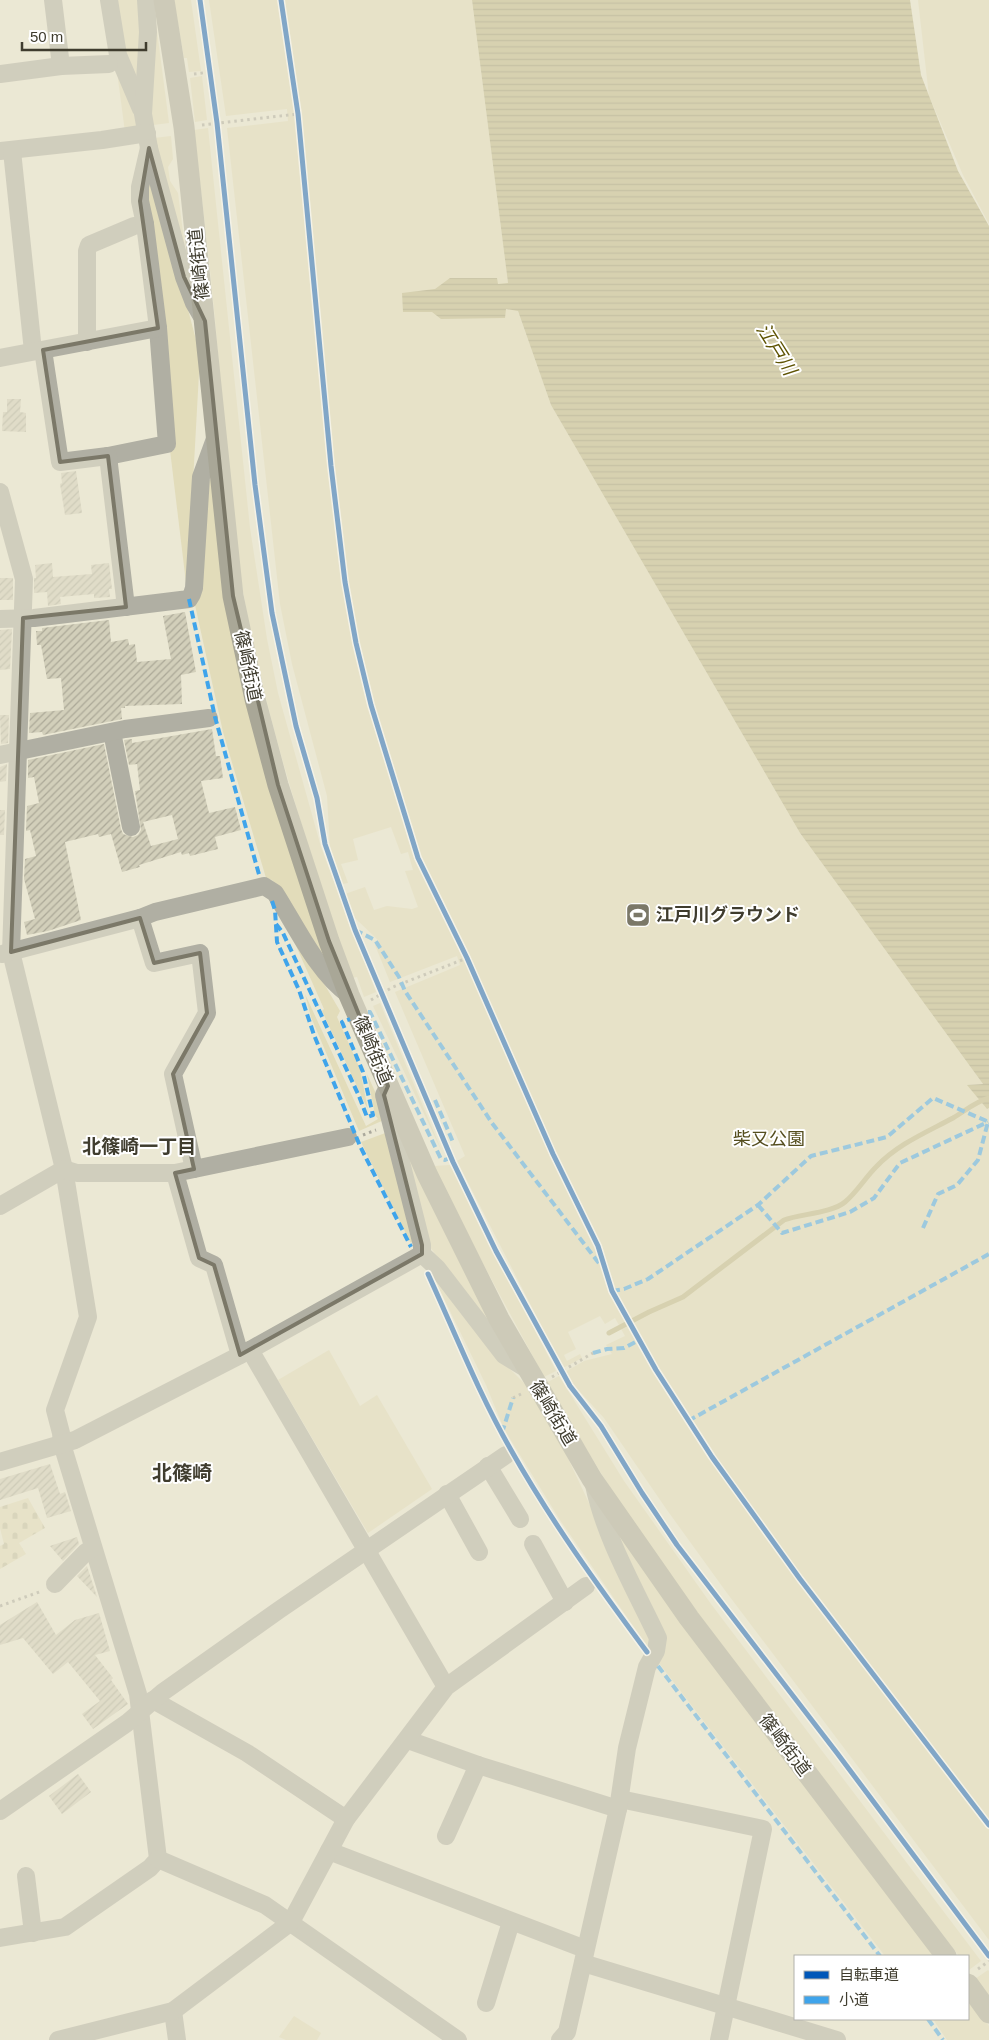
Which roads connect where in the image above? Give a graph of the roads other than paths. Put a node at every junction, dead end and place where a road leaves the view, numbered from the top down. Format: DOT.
graph roads {
  1 [pos="53,0"];
  2 [pos="109,0"];
  3 [pos="146,0"];
  4 [pos="164,0"];
  5 [pos="109,64"];
  6 [pos="61,66"];
  7 [pos="0,74"];
  8 [pos="143,114"];
  9 [pos="148,140"];
  10 [pos="6,151"];
  11 [pos="146,224"];
  12 [pos="205,321"];
  13 [pos="158,328"];
  14 [pos="87,342"];
  15 [pos="38,350"];
  16 [pos="0,358"];
  17 [pos="216,436"];
  18 [pos="108,456"];
  19 [pos="0,492"];
  20 [pos="7,546"];
  21 [pos="126,607"];
  22 [pos="23,618"];
  23 [pos="0,619"];
  24 [pos="209,718"];
  25 [pos="112,732"];
  26 [pos="18,752"];
  27 [pos="0,755"];
  28 [pos="131,827"];
  29 [pos="140,918"];
  30 [pos="6,953"];
  31 [pos="349,996"];
  32 [pos="388,1086"];
  33 [pos="348,1138"];
  34 [pos="64,1169"];
  35 [pos="194,1169"];
  36 [pos="175,1173"];
  37 [pos="0,1206"];
  38 [pos="422,1254"];
  39 [pos="245,1352"];
  40 [pos="527,1369"];
  41 [pos="62,1444"];
  42 [pos="506,1455"];
  43 [pos="0,1462"];
  44 [pos="488,1466"];
  45 [pos="592,1479"];
  46 [pos="448,1494"];
  47 [pos="520,1519"];
  48 [pos="534,1544"];
  49 [pos="93,1548"];
  50 [pos="367,1551"];
  51 [pos="478,1552"];
  52 [pos="51,1586"];
  53 [pos="586,1586"];
  54 [pos="565,1602"];
  55 [pos="446,1688"];
  56 [pos="147,1706"];
  57 [pos="408,1740"];
  58 [pos="478,1766"];
  59 [pos="619,1804"];
  60 [pos="0,1811"];
  61 [pos="346,1819"];
  62 [pos="446,1836"];
  63 [pos="329,1851"];
  64 [pos="158,1859"];
  65 [pos="26,1876"];
  66 [pos="291,1922"];
  67 [pos="512,1922"];
  68 [pos="33,1933"];
  69 [pos="0,1938"];
  70 [pos="945,1955"];
  71 [pos="584,1956"];
  72 [pos="969,1985"];
  73 [pos="486,2003"];
  74 [pos="727,2007"];
  75 [pos="173,2011"];
  76 [pos="989,2013"];
  77 [pos="58,2040"];
  78 [pos="178,2040"];
  79 [pos="458,2040"];
  80 [pos="560,2040"];
  81 [pos="720,2040"];
  82 [pos="837,2040"];
  1 -- 6 [label="street"];
  2 -- 8 [label="street"];
  3 -- 8 [label="street"];
  4 -- 12 [label="main road, 篠崎街道"];
  5 -- 6 [label="street"];
  6 -- 7 [label="street"];
  8 -- 9 [label="street"];
  9 -- 10 [label="street"];
  9 -- 11 [label="street"];
  9 -- 12 [label="street"];
  10 -- 15 [label="street"];
  11 -- 13 [label="street"];
  11 -- 14 [label="street"];
  12 -- 17 [label="main road, 篠崎街道"];
  13 -- 14 [label="street"];
  13 -- 18 [label="street"];
  14 -- 15 [label="street"];
  15 -- 16 [label="street"];
  15 -- 18 [label="street"];
  17 -- 21 [label="street"];
  17 -- 31 [label="main road, 篠崎街道"];
  18 -- 21 [label="street"];
  19 -- 20 [label="street"];
  20 -- 22 [label="street"];
  21 -- 22 [label="street"];
  22 -- 23 [label="street"];
  22 -- 26 [label="street"];
  24 -- 25 [label="street"];
  25 -- 26 [label="street"];
  25 -- 28 [label="street"];
  26 -- 27 [label="street"];
  26 -- 30 [label="street"];
  29 -- 30 [label="street"];
  29 -- 31 [label="street"];
  29 -- 35 [label="street"];
  30 -- 34 [label="street"];
  31 -- 32 [label="main road, 篠崎街道"];
  32 -- 38 [label="street"];
  32 -- 40 [label="main road, 篠崎街道"];
  33 -- 35 [label="street"];
  34 -- 36 [label="street"];
  34 -- 37 [label="street"];
  34 -- 41 [label="street"];
  35 -- 36 [label="street"];
  36 -- 39 [label="street"];
  38 -- 39 [label="street"];
  38 -- 40 [label="street"];
  39 -- 41 [label="street"];
  39 -- 50 [label="street"];
  40 -- 45 [label="main road, 篠崎街道"];
  41 -- 43 [label="street"];
  41 -- 49 [label="street"];
  42 -- 44 [label="street"];
  44 -- 46 [label="street"];
  44 -- 47 [label="street"];
  45 -- 59 [label="street"];
  45 -- 70 [label="main road, 篠崎街道"];
  46 -- 50 [label="street"];
  46 -- 51 [label="street"];
  48 -- 54 [label="street"];
  49 -- 52 [label="street"];
  49 -- 56 [label="street"];
  50 -- 55 [label="street"];
  50 -- 56 [label="street"];
  53 -- 54 [label="street"];
  54 -- 55 [label="street"];
  55 -- 57 [label="street"];
  56 -- 60 [label="street"];
  56 -- 61 [label="street"];
  56 -- 64 [label="street"];
  57 -- 58 [label="street"];
  57 -- 61 [label="street"];
  58 -- 59 [label="street"];
  58 -- 62 [label="street"];
  59 -- 71 [label="street"];
  59 -- 74 [label="street"];
  61 -- 63 [label="street"];
  63 -- 66 [label="street"];
  63 -- 67 [label="street"];
  64 -- 66 [label="street"];
  64 -- 68 [label="street"];
  65 -- 68 [label="street"];
  66 -- 75 [label="street"];
  66 -- 79 [label="street"];
  67 -- 71 [label="street"];
  67 -- 73 [label="street"];
  68 -- 69 [label="street"];
  71 -- 74 [label="street"];
  71 -- 80 [label="street"];
  72 -- 76 [label="main road"];
  74 -- 81 [label="street"];
  74 -- 82 [label="street"];
  75 -- 77 [label="street"];
  75 -- 78 [label="street"];
}
